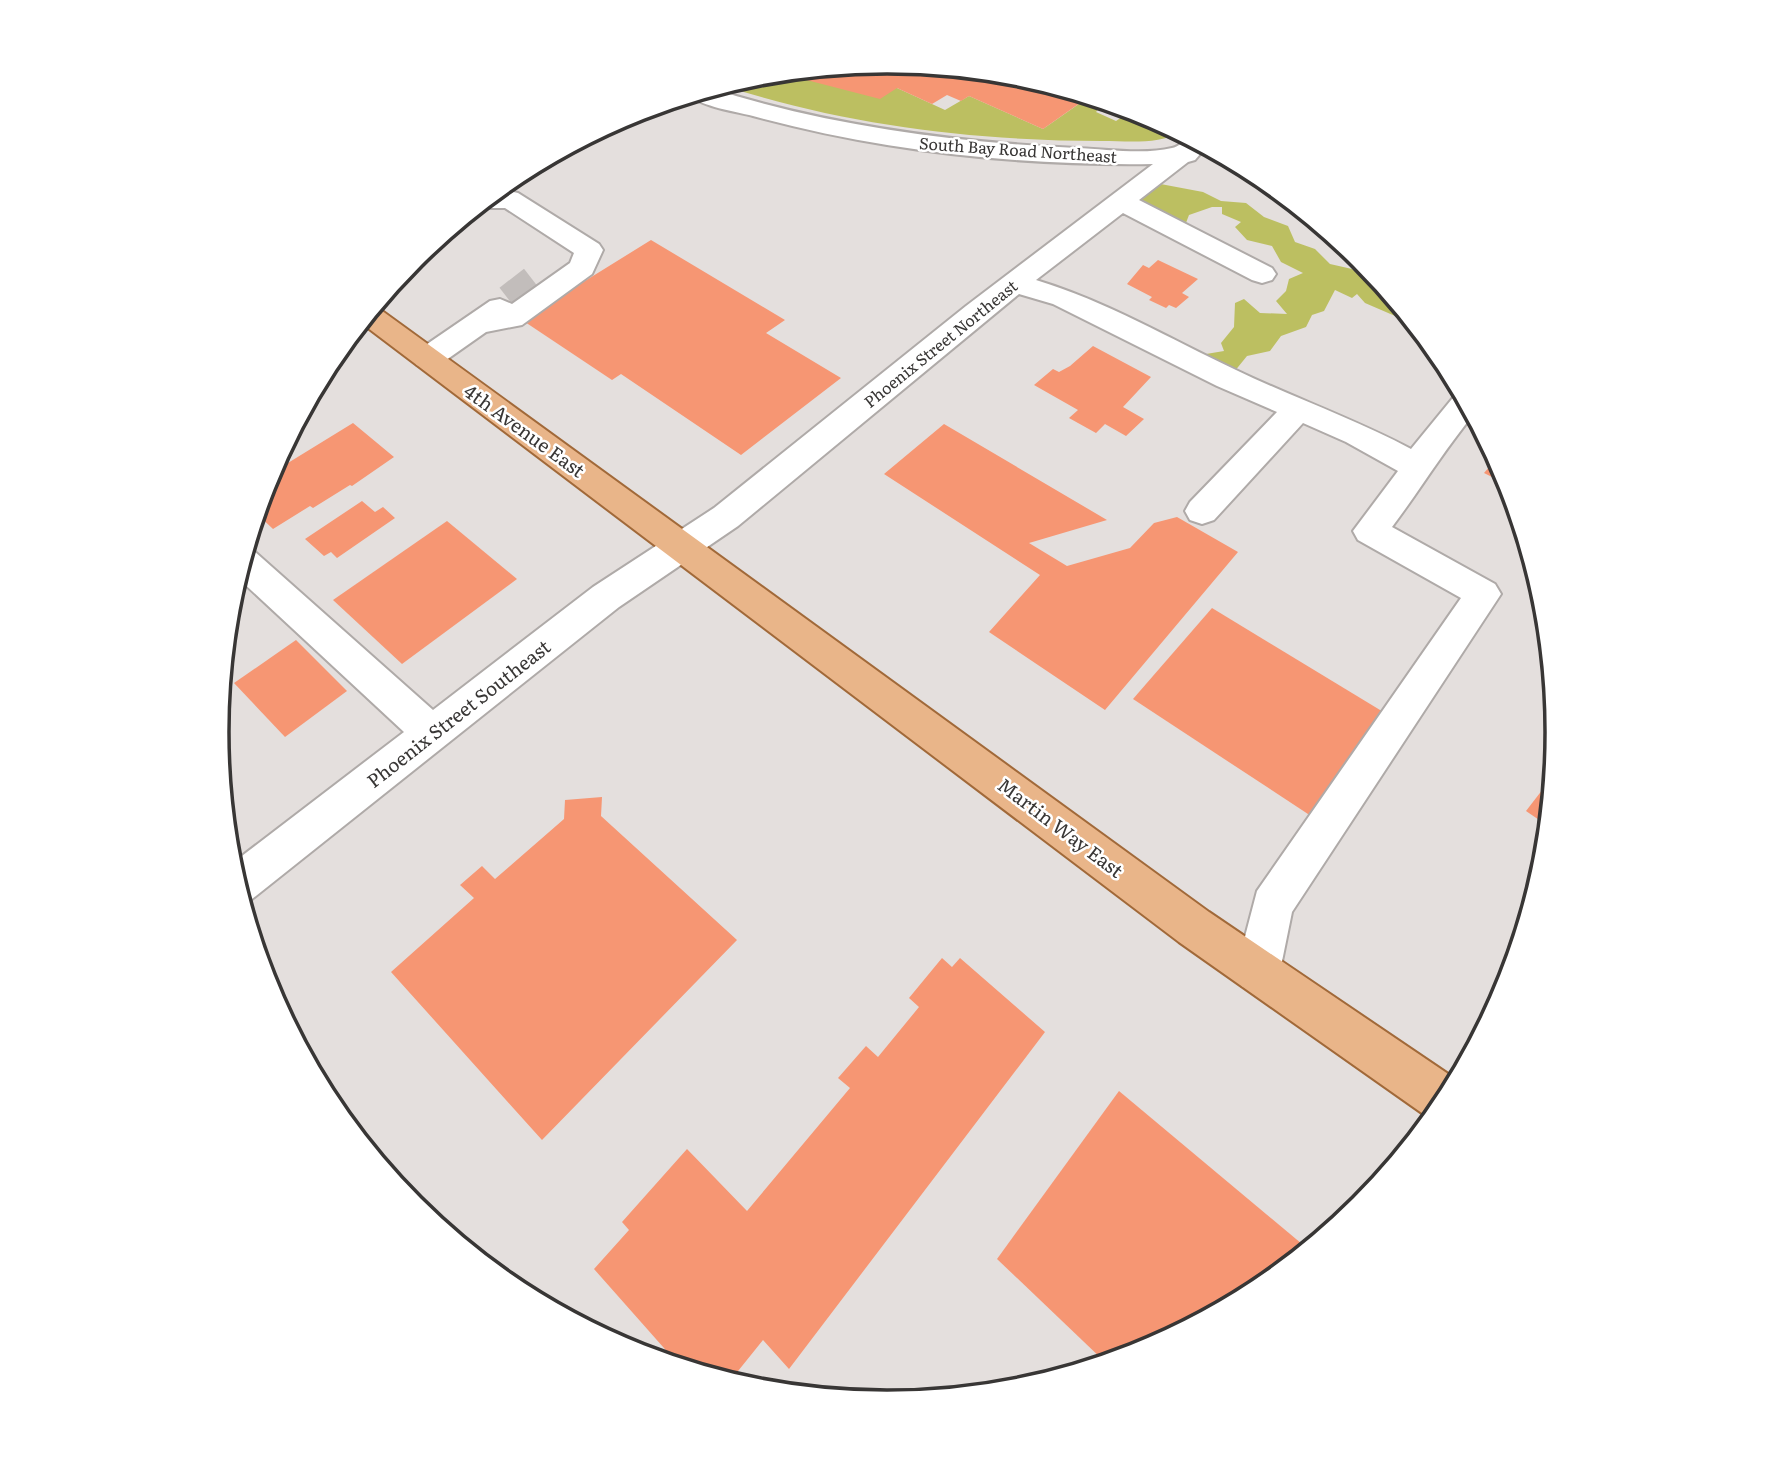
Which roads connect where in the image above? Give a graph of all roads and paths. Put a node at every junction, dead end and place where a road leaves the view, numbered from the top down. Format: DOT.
graph roads {
  1 [pos="715,97"];
  2 [pos="1189,149"];
  3 [pos="499,199"];
  4 [pos="1120,201"];
  5 [pos="494,203"];
  6 [pos="1262,274"];
  7 [pos="540,276"];
  8 [pos="1014,283"];
  9 [pos="509,300"];
  10 [pos="375,318"];
  11 [pos="480,323"];
  12 [pos="428,358"];
  13 [pos="1298,409"];
  14 [pos="1461,410"];
  15 [pos="1419,468"];
  16 [pos="1202,510"];
  17 [pos="683,546"];
  18 [pos="250,568"];
  19 [pos="433,734"];
  20 [pos="246,879"];
  21 [pos="1258,971"];
  22 [pos="1436,1094"];
  1 -- 2 [label="street, South Bay Road Northeast"];
  2 -- 4 [label="street, Phoenix Street Northeast"];
  3 -- 11 [label="street"];
  4 -- 6 [label="street"];
  4 -- 8 [label="street, Phoenix Street Northeast"];
  5 -- 7 [label="street"];
  8 -- 13 [label="street"];
  8 -- 17 [label="street, Phoenix Street Northeast"];
  9 -- 11 [label="street"];
  10 -- 12 [label="main road, 4th Avenue East"];
  11 -- 12 [label="street"];
  12 -- 17 [label="main road, 4th Avenue East"];
  13 -- 15 [label="street"];
  13 -- 16 [label="street"];
  14 -- 15 [label="street"];
  15 -- 21 [label="street"];
  17 -- 19 [label="street, Phoenix Street Southeast"];
  17 -- 21 [label="main road, Martin Way East"];
  18 -- 19 [label="street"];
  19 -- 20 [label="street, Phoenix Street Southeast"];
  21 -- 22 [label="main road, Martin Way East"];
}
